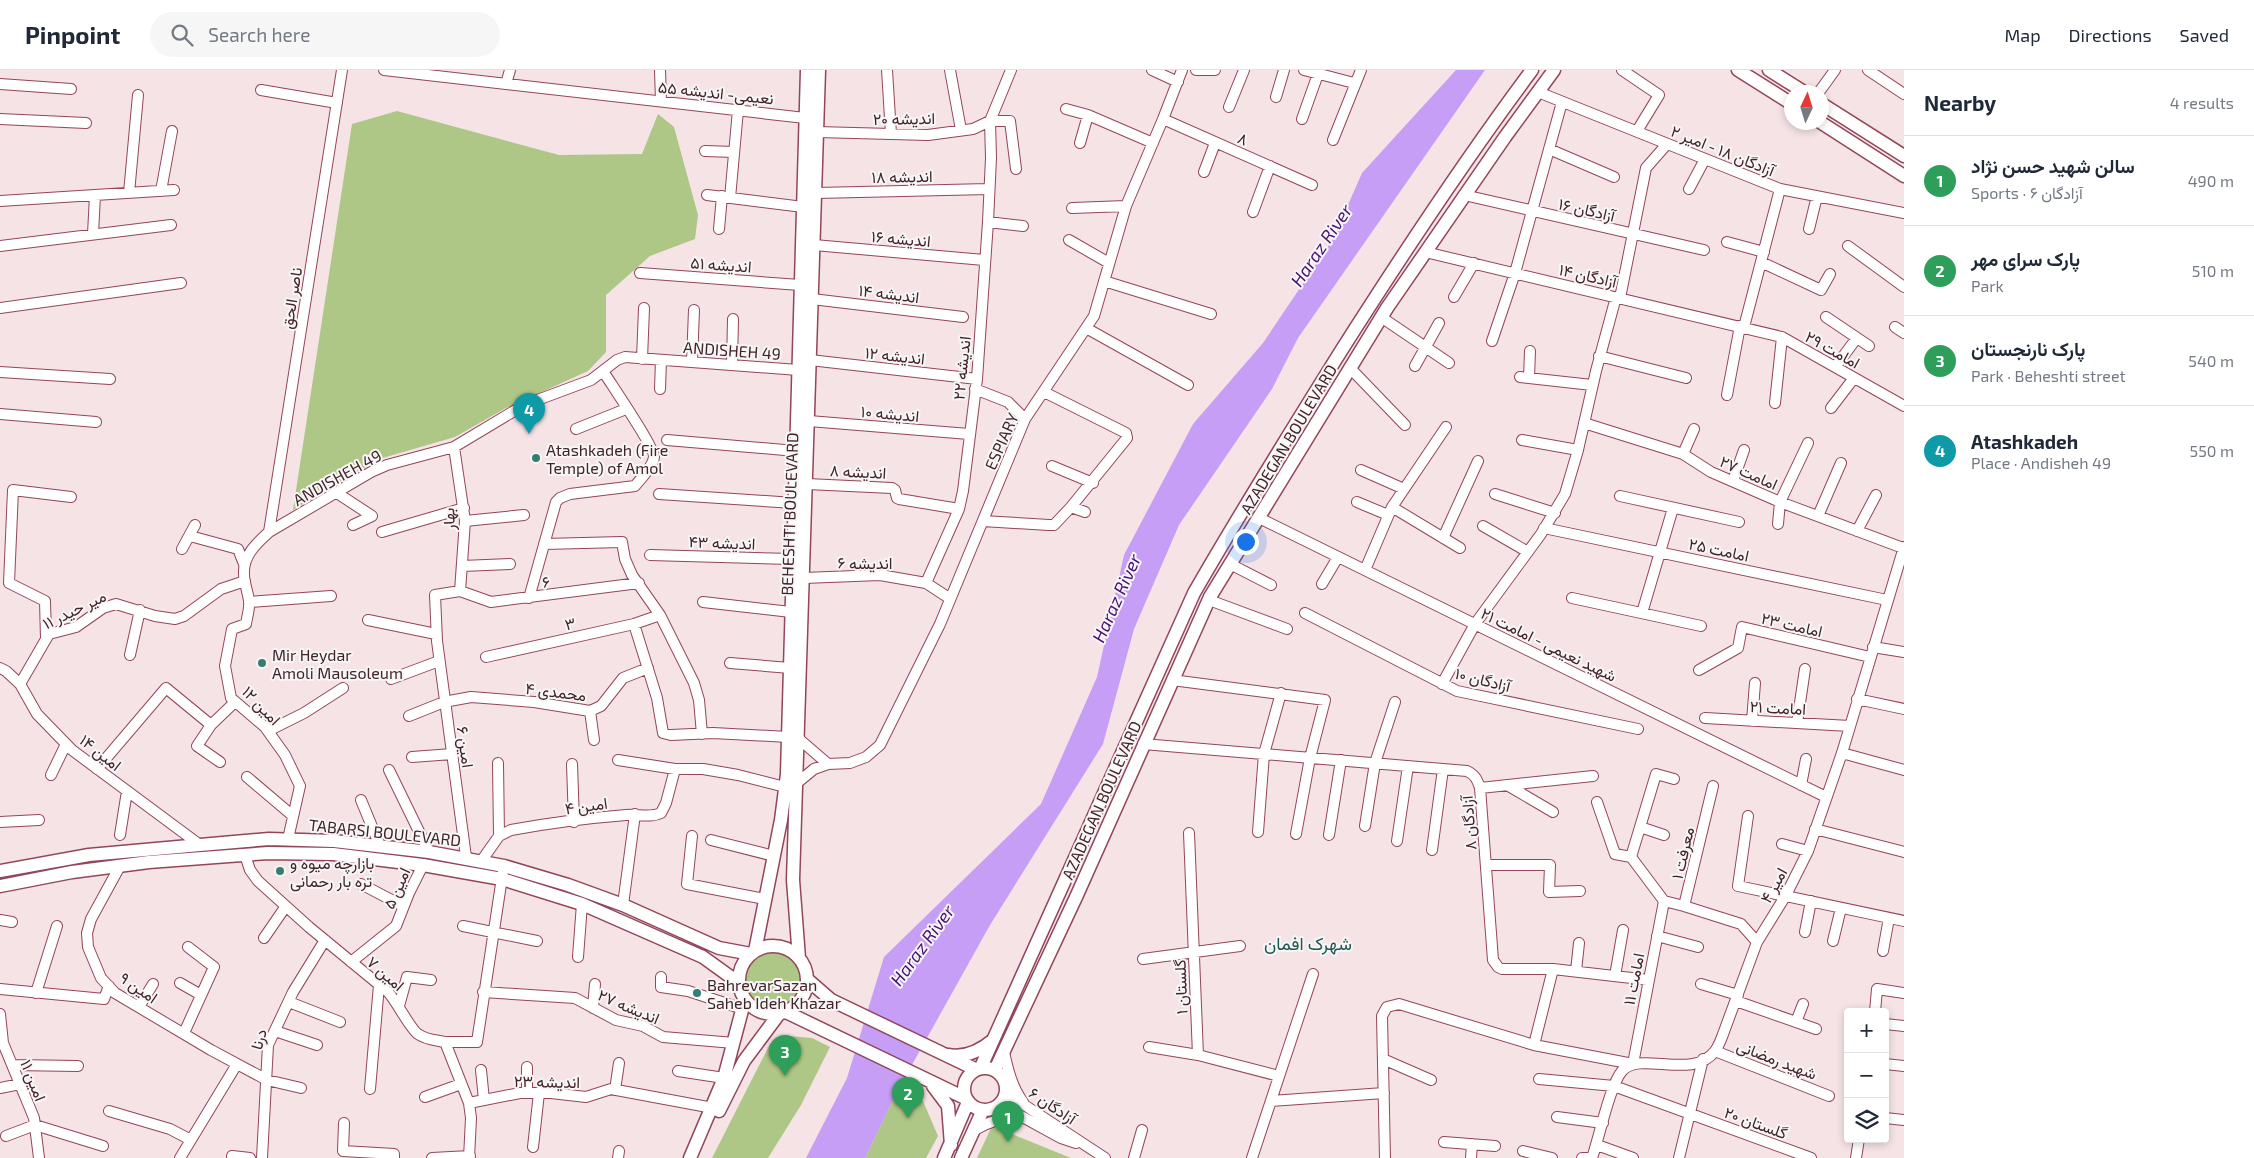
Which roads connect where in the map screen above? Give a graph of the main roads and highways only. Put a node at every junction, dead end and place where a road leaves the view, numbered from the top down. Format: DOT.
graph roads {
  1 [pos="806,70"];
  2 [pos="819,70"];
  3 [pos="1532,70"];
  4 [pos="1554,70"];
  5 [pos="1769,70"];
  6 [pos="1745,72"];
  7 [pos="1793,85"];
  8 [pos="1784,99"];
  9 [pos="1829,108"];
  10 [pos="1489,128"];
  11 [pos="1829,128"];
  12 [pos="1505,137"];
  13 [pos="1904,156"];
  14 [pos="1904,176"];
  15 [pos="806,285"];
  16 [pos="806,299"];
  17 [pos="793,738"];
  18 [pos="791,785"];
  19 [pos="1075,859"];
  20 [pos="1091,864"];
  21 [pos="0,871"];
  22 [pos="1064,882"];
  23 [pos="0,886"];
  24 [pos="1080,889"];
  25 [pos="753,953"];
  26 [pos="800,958"];
  27 [pos="808,980"];
  28 [pos="739,983"];
  29 [pos="744,1004"];
  30 [pos="782,1013"];
  31 [pos="996,1037"];
  32 [pos="943,1054"];
  33 [pos="978,1068"];
  34 [pos="995,1070"];
  35 [pos="929,1082"];
  36 [pos="967,1100"];
  37 [pos="982,1110"];
  38 [pos="951,1145"];
  39 [pos="690,1158"];
  40 [pos="696,1158"];
  41 [pos="944,1158"];
  42 [pos="961,1158"];
  1 -- 15 [label="main road, BEHESHTI BOULEVARD"];
  2 -- 15 [label="main road, BEHESHTI BOULEVARD"];
  3 -- 10 [label="main road, AZADEGAN BOULEVARD"];
  4 -- 12 [label="main road, AZADEGAN BOULEVARD"];
  5 -- 7 [label="main road"];
  6 -- 8 [label="main road"];
  9 -- 13 [label="main road"];
  10 -- 12 [label="main road"];
  10 -- 19 [label="main road, AZADEGAN BOULEVARD"];
  11 -- 14 [label="main road"];
  12 -- 20 [label="main road, AZADEGAN BOULEVARD"];
  15 -- 16 [label="main road, BEHESHTI BOULEVARD"];
  16 -- 17 [label="main road, BEHESHTI BOULEVARD"];
  16 -- 17 [label="main road, BEHESHTI BOULEVARD"];
  17 -- 18 [label="main road, BEHESHTI BOULEVARD"];
  18 -- 25 [label="main road, BEHESHTI BOULEVARD"];
  18 -- 26 [label="main road, BEHESHTI BOULEVARD"];
  19 -- 20 [label="main road"];
  19 -- 22 [label="main road, AZADEGAN BOULEVARD"];
  20 -- 24 [label="main road, AZADEGAN BOULEVARD"];
  21 -- 25 [label="main road, TABARSI BOULEVARD"];
  22 -- 24 [label="main road"];
  22 -- 31 [label="main road, AZADEGAN BOULEVARD"];
  23 -- 28 [label="main road, TABARSI BOULEVARD"];
  24 -- 34 [label="main road, AZADEGAN BOULEVARD"];
  25 -- 26 [label="main road"];
  25 -- 28 [label="main road"];
  26 -- 27 [label="main road"];
  27 -- 30 [label="main road"];
  27 -- 32 [label="main road"];
  28 -- 29 [label="main road"];
  29 -- 30 [label="main road"];
  29 -- 39 [label="main road"];
  30 -- 35 [label="main road"];
  30 -- 40 [label="main road"];
  31 -- 32 [label="main road"];
  31 -- 33 [label="main road, AZADEGAN BOULEVARD"];
  32 -- 33 [label="main road"];
  33 -- 34 [label="main road"];
  33 -- 36 [label="main road"];
  34 -- 37 [label="main road"];
  35 -- 36 [label="main road"];
  35 -- 38 [label="main road"];
  36 -- 37 [label="main road"];
  36 -- 38 [label="main road"];
  37 -- 42 [label="main road"];
  38 -- 41 [label="main road"];
}
